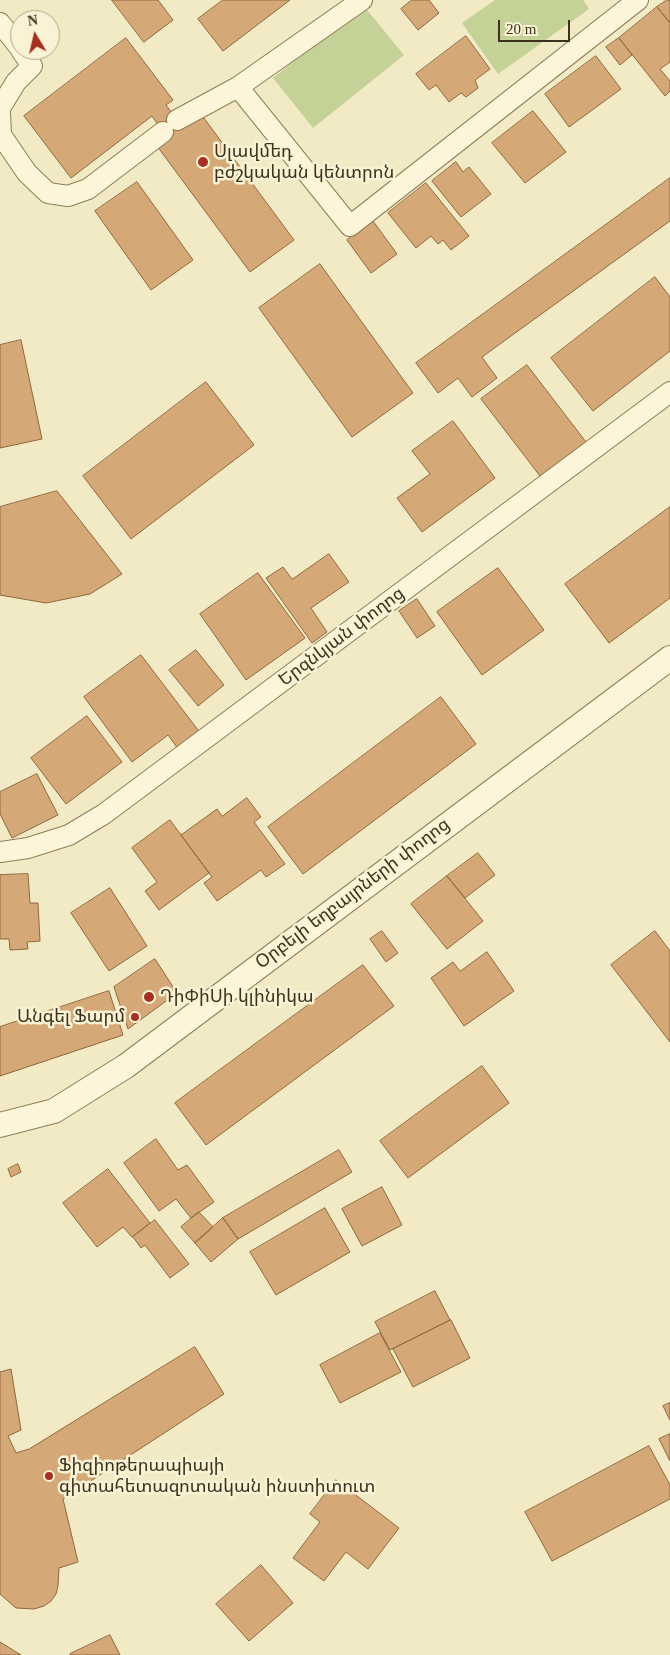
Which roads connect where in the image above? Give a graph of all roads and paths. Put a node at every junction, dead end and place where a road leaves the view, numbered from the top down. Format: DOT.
graph roads {
  1 [pos="362,0"];
  2 [pos="638,0"];
  3 [pos="0,23"];
  4 [pos="10,35"];
  5 [pos="28,60"];
  6 [pos="238,87"];
  7 [pos="0,110"];
  8 [pos="670,392"];
  9 [pos="670,658"];
  10 [pos="0,852"];
  11 [pos="0,1125"];
  1 -- 6 [label="street"];
  2 -- 6 [label="street"];
  3 -- 4 [label="street"];
  5 -- 7 [label="street"];
  6 -- 7 [label="street"];
  8 -- 10 [label="street, Երզնկյան փողոց"];
  9 -- 11 [label="street, Օրբելի եղբայրների փողոց"];
}
